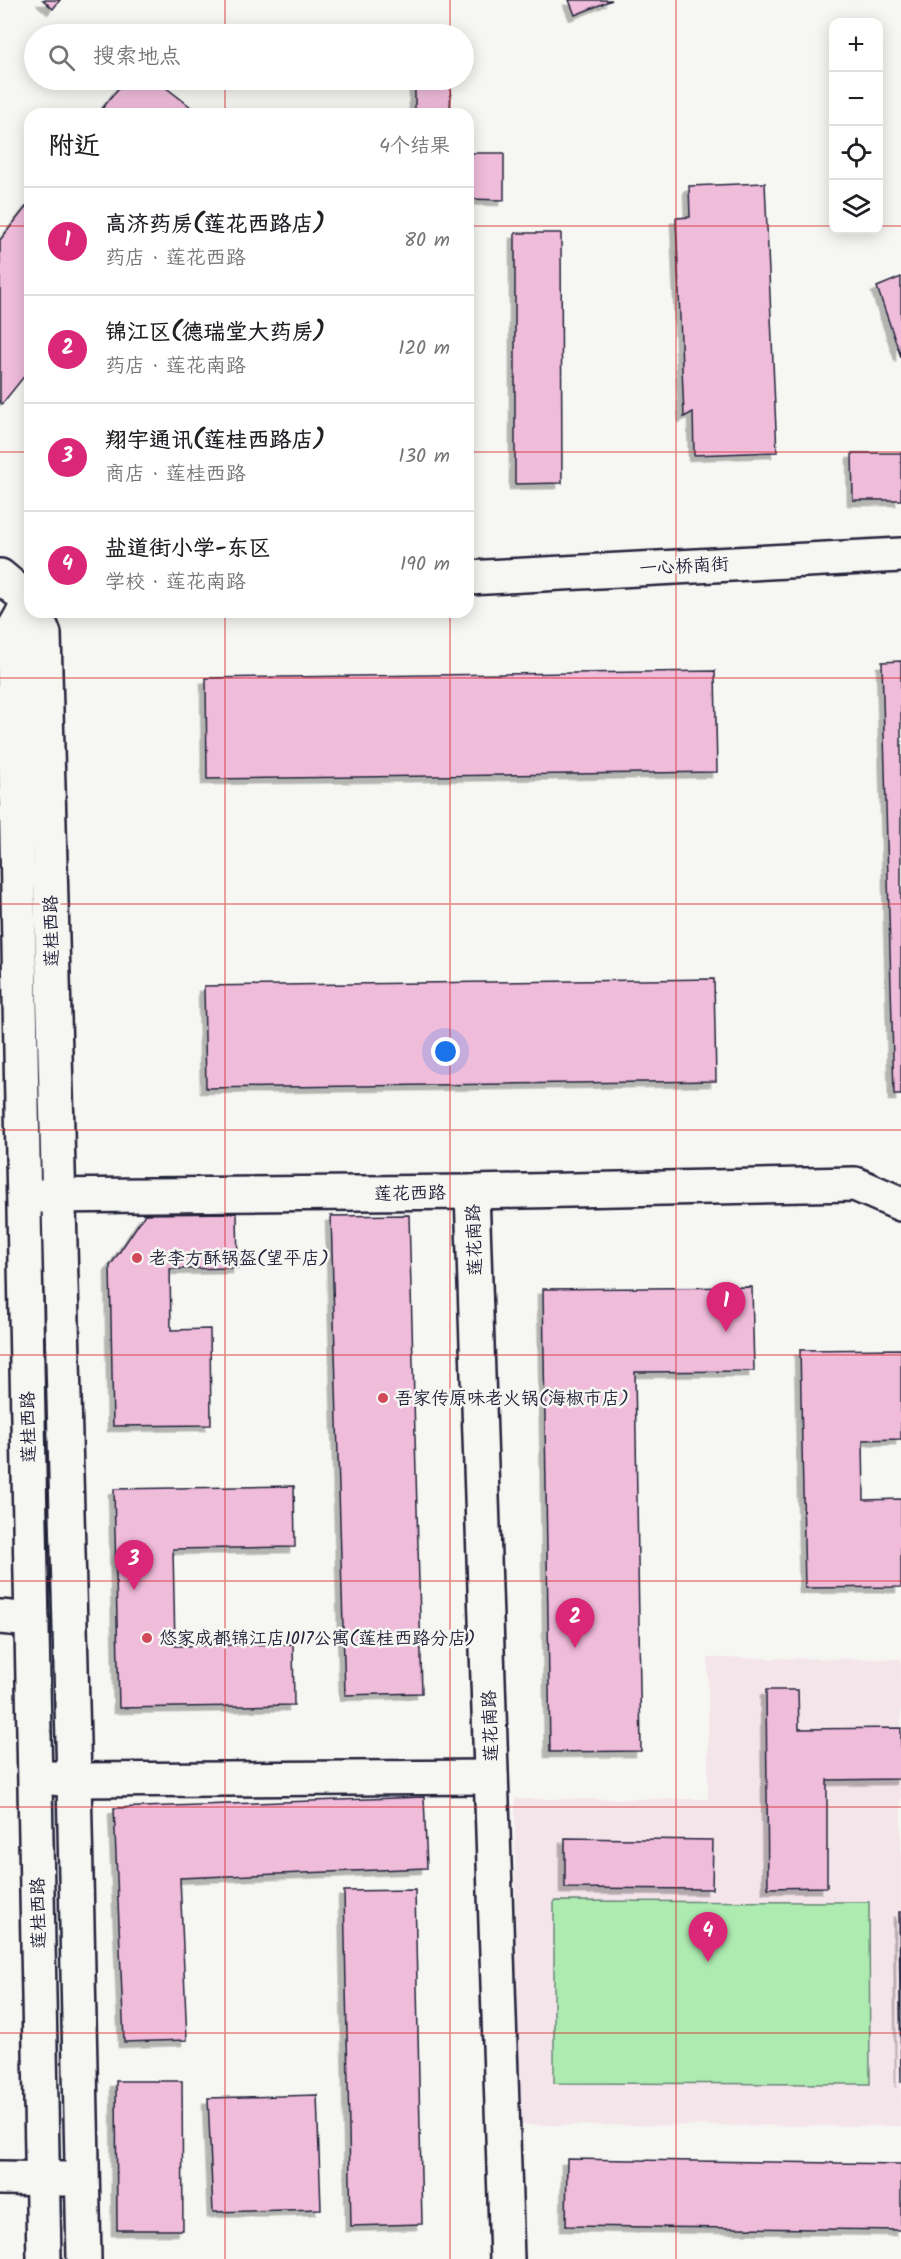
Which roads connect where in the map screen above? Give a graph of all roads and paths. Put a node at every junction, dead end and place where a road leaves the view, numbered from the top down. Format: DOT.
graph roads {
  1 [pos="901,555"];
  2 [pos="0,576"];
  3 [pos="474,578"];
  4 [pos="24,596"];
  5 [pos="24,613"];
  6 [pos="16,628"];
  7 [pos="11,1102"];
  8 [pos="472,1192"];
  9 [pos="24,1196"];
  10 [pos="58,1197"];
  11 [pos="901,1204"];
  12 [pos="16,1618"];
  13 [pos="35,1777"];
  14 [pos="491,1777"];
  15 [pos="74,1780"];
  16 [pos="0,2178"];
  17 [pos="42,2178"];
  18 [pos="82,2180"];
  19 [pos="44,2259"];
  20 [pos="84,2259"];
  21 [pos="507,2259"];
  1 -- 3 [label="street, 一心桥南街"];
  2 -- 4 [label="street"];
  5 -- 6 [label="street"];
  6 -- 7 [label="street, 莲桂西路"];
  6 -- 10 [label="street, 莲桂西路"];
  7 -- 9 [label="street, 莲桂西路"];
  8 -- 10 [label="street, 莲花西路"];
  8 -- 11 [label="street, 莲花西路"];
  8 -- 14 [label="street, 莲花南路"];
  9 -- 10 [label="street, 莲花西路"];
  9 -- 12 [label="street, 莲桂西路"];
  10 -- 15 [label="street, 莲桂西路"];
  12 -- 13 [label="street, 莲桂西路"];
  13 -- 15 [label="street"];
  13 -- 17 [label="street, 莲桂西路"];
  14 -- 15 [label="street"];
  14 -- 21 [label="street, 莲花南路"];
  15 -- 18 [label="street, 莲桂西路"];
  16 -- 17 [label="street"];
  17 -- 18 [label="street"];
  17 -- 19 [label="street, 莲桂西路"];
  18 -- 20 [label="street, 莲桂西路"];
}
